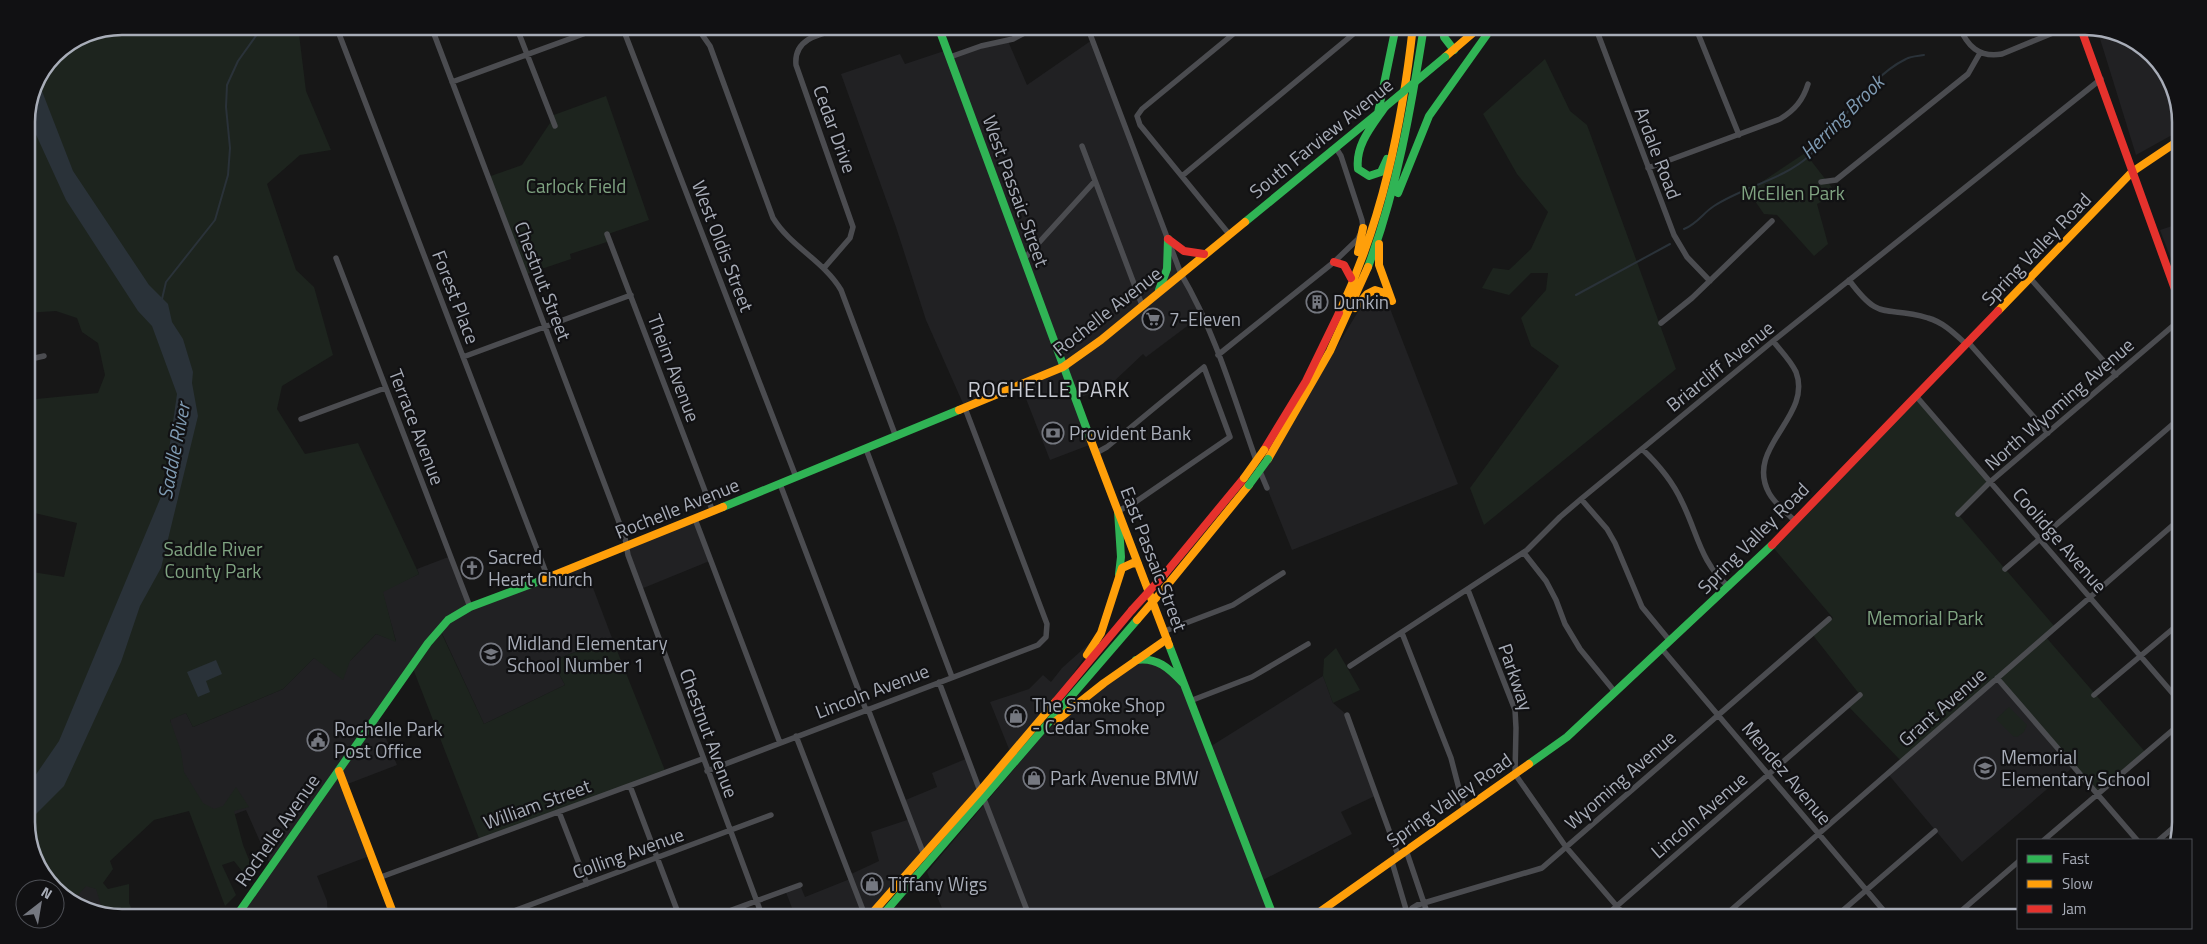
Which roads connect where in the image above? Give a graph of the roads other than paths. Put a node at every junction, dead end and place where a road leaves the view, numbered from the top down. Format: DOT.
graph roads {
  1 [pos="339,35"];
  2 [pos="434,35"];
  3 [pos="519,35"];
  4 [pos="580,35"];
  5 [pos="625,35"];
  6 [pos="702,35"];
  7 [pos="820,35"];
  8 [pos="941,35"];
  9 [pos="1021,35"];
  10 [pos="1090,35"];
  11 [pos="1232,35"];
  12 [pos="1352,35"];
  13 [pos="1394,35"];
  14 [pos="1412,35"];
  15 [pos="1423,35"];
  16 [pos="1444,35"];
  17 [pos="1471,35"];
  18 [pos="1487,35"];
  19 [pos="1598,35"];
  20 [pos="1699,35"];
  21 [pos="1964,35"];
  22 [pos="2048,35"];
  23 [pos="2084,35"];
  24 [pos="1454,50"];
  25 [pos="1980,53"];
  26 [pos="527,55"];
  27 [pos="950,57"];
  28 [pos="2101,79"];
  29 [pos="452,82"];
  30 [pos="1808,84"];
  31 [pos="1385,107"];
  32 [pos="1378,113"];
  33 [pos="1400,125"];
  34 [pos="555,126"];
  35 [pos="1739,135"];
  36 [pos="2172,145"];
  37 [pos="1082,146"];
  38 [pos="1336,148"];
  39 [pos="1648,168"];
  40 [pos="2132,172"];
  41 [pos="1182,176"];
  42 [pos="1095,181"];
  43 [pos="1821,182"];
  44 [pos="1388,208"];
  45 [pos="1772,221"];
  46 [pos="1362,228"];
  47 [pos="1381,228"];
  48 [pos="607,234"];
  49 [pos="1229,234"];
  50 [pos="1168,239"];
  51 [pos="1204,254"];
  52 [pos="336,258"];
  53 [pos="1024,259"];
  54 [pos="1334,262"];
  55 [pos="824,268"];
  56 [pos="1181,274"];
  57 [pos="2030,278"];
  58 [pos="1849,280"];
  59 [pos="1351,281"];
  60 [pos="1710,281"];
  61 [pos="2172,281"];
  62 [pos="1158,293"];
  63 [pos="630,295"];
  64 [pos="1142,306"];
  65 [pos="1346,321"];
  66 [pos="1661,323"];
  67 [pos="2172,326"];
  68 [pos="544,327"];
  69 [pos="1773,341"];
  70 [pos="1967,343"];
  71 [pos="1218,355"];
  72 [pos="44,356"];
  73 [pos="463,357"];
  74 [pos="35,358"];
  75 [pos="1063,367"];
  76 [pos="2116,374"];
  77 [pos="385,388"];
  78 [pos="1916,396"];
  79 [pos="965,408"];
  80 [pos="301,419"];
  81 [pos="2172,425"];
  82 [pos="2048,433"];
  83 [pos="896,437"];
  84 [pos="866,449"];
  85 [pos="1642,449"];
  86 [pos="1096,453"];
  87 [pos="796,477"];
  88 [pos="1246,482"];
  89 [pos="1990,482"];
  90 [pos="780,484"];
  91 [pos="1267,488"];
  92 [pos="1581,499"];
  93 [pos="1118,511"];
  94 [pos="713,512"];
  95 [pos="1958,514"];
  96 [pos="695,519"];
  97 [pos="1795,521"];
  98 [pos="2172,526"];
  99 [pos="2040,540"];
  100 [pos="626,547"];
  101 [pos="1524,553"];
  102 [pos="1138,564"];
  103 [pos="2005,569"];
  104 [pos="1283,574"];
  105 [pos="1118,576"];
  106 [pos="548,578"];
  107 [pos="1729,587"];
  108 [pos="1468,590"];
  109 [pos="2089,597"];
  110 [pos="470,607"];
  111 [pos="1829,620"];
  112 [pos="2172,629"];
  113 [pos="1402,634"];
  114 [pos="1166,635"];
  115 [pos="1670,641"];
  116 [pos="1308,644"];
  117 [pos="1662,649"];
  118 [pos="2140,656"];
  119 [pos="1133,661"];
  120 [pos="1350,666"];
  121 [pos="952,677"];
  122 [pos="1997,678"];
  123 [pos="940,682"];
  124 [pos="1183,683"];
  125 [pos="1616,692"];
  126 [pos="2172,693"];
  127 [pos="2094,694"];
  128 [pos="1860,695"];
  129 [pos="1190,701"];
  130 [pos="867,709"];
  131 [pos="1047,712"];
  132 [pos="1347,714"];
  133 [pos="1718,715"];
  134 [pos="2172,731"];
  135 [pos="1041,732"];
  136 [pos="796,736"];
  137 [pos="780,742"];
  138 [pos="702,759"];
  139 [pos="339,771"];
  140 [pos="707,771"];
  141 [pos="1515,774"];
  142 [pos="1769,775"];
  143 [pos="630,786"];
  144 [pos="980,790"];
  145 [pos="2097,795"];
  146 [pos="984,799"];
  147 [pos="1464,808"];
  148 [pos="559,812"];
  149 [pos="771,816"];
  150 [pos="2171,830"];
  151 [pos="730,831"];
  152 [pos="1935,831"];
  153 [pos="1819,834"];
  154 [pos="2045,839"];
  155 [pos="2136,839"];
  156 [pos="2160,839"];
  157 [pos="1566,847"];
  158 [pos="924,855"];
  159 [pos="1398,855"];
  160 [pos="657,858"];
  161 [pos="2017,863"];
  162 [pos="381,877"];
  163 [pos="586,884"];
  164 [pos="800,885"];
  165 [pos="1867,890"];
  166 [pos="756,901"];
  167 [pos="1424,904"];
  168 [pos="1617,906"];
  169 [pos="241,909"];
  170 [pos="393,909"];
  171 [pos="519,909"];
  172 [pos="677,909"];
  173 [pos="734,909"];
  174 [pos="759,909"];
  175 [pos="863,909"];
  176 [pos="875,909"];
  177 [pos="888,909"];
  178 [pos="1027,909"];
  179 [pos="1270,909"];
  180 [pos="1323,909"];
  181 [pos="1406,909"];
  182 [pos="1412,909"];
  183 [pos="1425,909"];
  184 [pos="1614,909"];
  185 [pos="1620,909"];
  186 [pos="1732,909"];
  187 [pos="1845,909"];
  188 [pos="1883,909"];
  189 [pos="1963,909"];
  1 -- 73 [label="street, Forest Place"];
  2 -- 29 [label="street, Chestnut Street"];
  3 -- 26 [label="street"];
  4 -- 26 [label="street"];
  5 -- 87 [label="street, West Oldis Street"];
  6 -- 55 [label="street"];
  7 -- 55 [label="street, Cedar Drive"];
  8 -- 27 [label="main road, West Passaic Street"];
  9 -- 27 [label="street"];
  10 -- 50 [label="street"];
  11 -- 41 [label="street"];
  12 -- 41 [label="street"];
  13 -- 32 [label="main road"];
  14 -- 33 [label="main road"];
  15 -- 44 [label="main road"];
  16 -- 24 [label="main road"];
  17 -- 24 [label="main road, South Farview Avenue"];
  18 -- 44 [label="main road"];
  19 -- 39 [label="street, Ardale Road"];
  20 -- 35 [label="street"];
  21 -- 25 [label="street"];
  22 -- 25 [label="street"];
  23 -- 28 [label="main road"];
  24 -- 31 [label="main road, South Farview Avenue, bridge"];
  25 -- 43 [label="street"];
  26 -- 29 [label="street"];
  26 -- 34 [label="street"];
  27 -- 53 [label="main road, West Passaic Street"];
  28 -- 40 [label="main road"];
  28 -- 58 [label="street, Briarcliff Avenue"];
  29 -- 68 [label="street, Chestnut Street"];
  30 -- 35 [label="street"];
  31 -- 32 [label="main road, South Farview Avenue"];
  31 -- 33 [label="main road"];
  32 -- 38 [label="main road, South Farview Avenue"];
  33 -- 59 [label="main road"];
  35 -- 39 [label="street"];
  36 -- 40 [label="main road, Spring Valley Road"];
  37 -- 42 [label="street"];
  38 -- 46 [label="street"];
  38 -- 49 [label="main road, South Farview Avenue"];
  39 -- 60 [label="street, Ardale Road"];
  40 -- 57 [label="main road, Spring Valley Road"];
  40 -- 61 [label="main road"];
  41 -- 49 [label="street"];
  42 -- 53 [label="street"];
  42 -- 64 [label="street"];
  44 -- 47 [label="main road"];
  45 -- 60 [label="street"];
  46 -- 54 [label="street"];
  46 -- 59 [label="main road"];
  47 -- 65 [label="main road"];
  47 -- 65 [label="main road"];
  48 -- 63 [label="street, Theim Avenue"];
  49 -- 51 [label="main road, South Farview Avenue"];
  50 -- 51 [label="main road"];
  50 -- 56 [label="street"];
  50 -- 62 [label="main road"];
  51 -- 56 [label="main road, South Farview Avenue"];
  52 -- 77 [label="street, Terrace Avenue"];
  53 -- 75 [label="main road, West Passaic Street"];
  54 -- 59 [label="main road"];
  54 -- 71 [label="street"];
  55 -- 83 [label="street"];
  56 -- 62 [label="main road, Rochelle Avenue"];
  56 -- 71 [label="street"];
  57 -- 70 [label="main road, Spring Valley Road"];
  57 -- 76 [label="street"];
  58 -- 69 [label="street, Briarcliff Avenue"];
  58 -- 70 [label="street"];
  59 -- 88 [label="main road, bridge"];
  60 -- 66 [label="street"];
  62 -- 64 [label="main road, Rochelle Avenue"];
  63 -- 68 [label="street"];
  63 -- 94 [label="street, Theim Avenue"];
  64 -- 75 [label="main road, Rochelle Avenue"];
  65 -- 88 [label="main road, bridge"];
  67 -- 76 [label="street, North Wyoming Avenue"];
  68 -- 73 [label="street"];
  68 -- 100 [label="street, Chestnut Street"];
  69 -- 85 [label="street, Briarcliff Avenue"];
  69 -- 97 [label="street"];
  70 -- 78 [label="main road, Spring Valley Road"];
  70 -- 82 [label="street"];
  71 -- 91 [label="street"];
  72 -- 74 [label="street"];
  73 -- 106 [label="street, Forest Place"];
  75 -- 79 [label="main road, Rochelle Avenue"];
  75 -- 86 [label="main road, East Passaic Street"];
  76 -- 82 [label="street, North Wyoming Avenue"];
  77 -- 80 [label="street"];
  77 -- 110 [label="street, Terrace Avenue"];
  78 -- 89 [label="street, Coolidge Avenue"];
  78 -- 97 [label="main road, Spring Valley Road"];
  79 -- 83 [label="main road, Rochelle Avenue"];
  79 -- 121 [label="street, Lincoln Avenue"];
  81 -- 99 [label="street"];
  82 -- 89 [label="street, North Wyoming Avenue"];
  83 -- 84 [label="main road, Rochelle Avenue"];
  84 -- 87 [label="main road, Rochelle Avenue"];
  84 -- 121 [label="street"];
  85 -- 92 [label="street, Briarcliff Avenue"];
  85 -- 107 [label="street"];
  86 -- 93 [label="main road, East Passaic Street"];
  86 -- 93 [label="street"];
  87 -- 90 [label="main road, Rochelle Avenue"];
  88 -- 131 [label="main road, bridge"];
  88 -- 135 [label="main road, bridge"];
  89 -- 95 [label="street, North Wyoming Avenue"];
  89 -- 99 [label="street, Coolidge Avenue"];
  90 -- 94 [label="main road, Rochelle Avenue"];
  90 -- 130 [label="street"];
  92 -- 101 [label="street, Briarcliff Avenue"];
  92 -- 115 [label="street"];
  93 -- 102 [label="main road, East Passaic Street"];
  93 -- 105 [label="main road"];
  94 -- 96 [label="main road, Rochelle Avenue"];
  96 -- 100 [label="main road, Rochelle Avenue"];
  96 -- 137 [label="street"];
  97 -- 107 [label="main road, Spring Valley Road"];
  98 -- 109 [label="street, Grant Avenue"];
  99 -- 103 [label="street"];
  99 -- 109 [label="street, Coolidge Avenue"];
  100 -- 106 [label="main road, Rochelle Avenue"];
  100 -- 138 [label="street, Chestnut Avenue"];
  101 -- 108 [label="street, Briarcliff Avenue"];
  101 -- 125 [label="street"];
  102 -- 105 [label="main road"];
  102 -- 114 [label="main road, East Passaic Street"];
  104 -- 114 [label="street"];
  105 -- 131 [label="main road"];
  106 -- 110 [label="main road, Rochelle Avenue"];
  107 -- 115 [label="main road, Spring Valley Road"];
  108 -- 113 [label="street, Briarcliff Avenue"];
  108 -- 141 [label="street, Parkway"];
  109 -- 118 [label="street, Coolidge Avenue"];
  109 -- 122 [label="street, Grant Avenue"];
  110 -- 139 [label="main road, Rochelle Avenue"];
  111 -- 133 [label="street, Wyoming Avenue"];
  112 -- 118 [label="street"];
  113 -- 120 [label="street, Briarcliff Avenue"];
  113 -- 147 [label="street"];
  114 -- 119 [label="main road"];
  114 -- 124 [label="main road, East Passaic Street"];
  115 -- 117 [label="main road, Spring Valley Road"];
  116 -- 129 [label="street"];
  117 -- 125 [label="main road, Spring Valley Road"];
  117 -- 133 [label="street, Mendez Avenue"];
  118 -- 126 [label="street, Coolidge Avenue"];
  118 -- 127 [label="street"];
  119 -- 124 [label="main road"];
  119 -- 135 [label="main road"];
  121 -- 123 [label="street, Lincoln Avenue"];
  122 -- 145 [label="street"];
  122 -- 153 [label="street, Grant Avenue"];
  123 -- 130 [label="street, Lincoln Avenue"];
  123 -- 144 [label="street"];
  124 -- 129 [label="main road, East Passaic Street"];
  125 -- 141 [label="main road, Spring Valley Road"];
  128 -- 142 [label="street, Lincoln Avenue"];
  129 -- 179 [label="main road, East Passaic Street"];
  130 -- 136 [label="street, Lincoln Avenue"];
  130 -- 158 [label="street"];
  131 -- 144 [label="main road"];
  132 -- 159 [label="street"];
  133 -- 142 [label="street, Mendez Avenue"];
  133 -- 157 [label="street, Wyoming Avenue"];
  134 -- 145 [label="street"];
  135 -- 146 [label="main road"];
  136 -- 137 [label="street, Lincoln Avenue"];
  136 -- 175 [label="street"];
  137 -- 140 [label="street, Lincoln Avenue"];
  138 -- 140 [label="street, Chestnut Avenue"];
  138 -- 143 [label="street, William Street"];
  139 -- 162 [label="main road"];
  139 -- 169 [label="main road, Rochelle Avenue"];
  140 -- 151 [label="street, Chestnut Avenue"];
  141 -- 147 [label="main road, Spring Valley Road"];
  141 -- 157 [label="street"];
  142 -- 153 [label="street, Mendez Avenue"];
  142 -- 168 [label="street, Lincoln Avenue"];
  143 -- 148 [label="street, William Street"];
  143 -- 160 [label="street"];
  144 -- 158 [label="main road"];
  145 -- 154 [label="street"];
  145 -- 155 [label="street"];
  146 -- 177 [label="main road"];
  146 -- 178 [label="street"];
  147 -- 159 [label="main road, Spring Valley Road"];
  148 -- 162 [label="street, William Street"];
  148 -- 163 [label="street"];
  149 -- 151 [label="street, Colling Avenue"];
  150 -- 156 [label="street"];
  151 -- 160 [label="street, Colling Avenue"];
  151 -- 166 [label="street, Chestnut Avenue"];
  152 -- 165 [label="street"];
  153 -- 165 [label="street, Mendez Avenue"];
  153 -- 186 [label="street, Grant Avenue"];
  157 -- 167 [label="street, Wyoming Avenue"];
  157 -- 168 [label="street"];
  158 -- 176 [label="main road"];
  159 -- 167 [label="street"];
  159 -- 180 [label="main road, Spring Valley Road"];
  159 -- 181 [label="street"];
  160 -- 163 [label="street, Colling Avenue"];
  160 -- 172 [label="street"];
  161 -- 189 [label="street"];
  162 -- 170 [label="main road"];
  163 -- 171 [label="street, Colling Avenue"];
  164 -- 166 [label="street"];
  165 -- 187 [label="street"];
  165 -- 188 [label="street, Mendez Avenue"];
  166 -- 173 [label="street"];
  166 -- 174 [label="street, Chestnut Avenue"];
  167 -- 182 [label="street, Wyoming Avenue"];
  167 -- 183 [label="street"];
  168 -- 184 [label="street, Lincoln Avenue"];
  168 -- 185 [label="street"];
}
